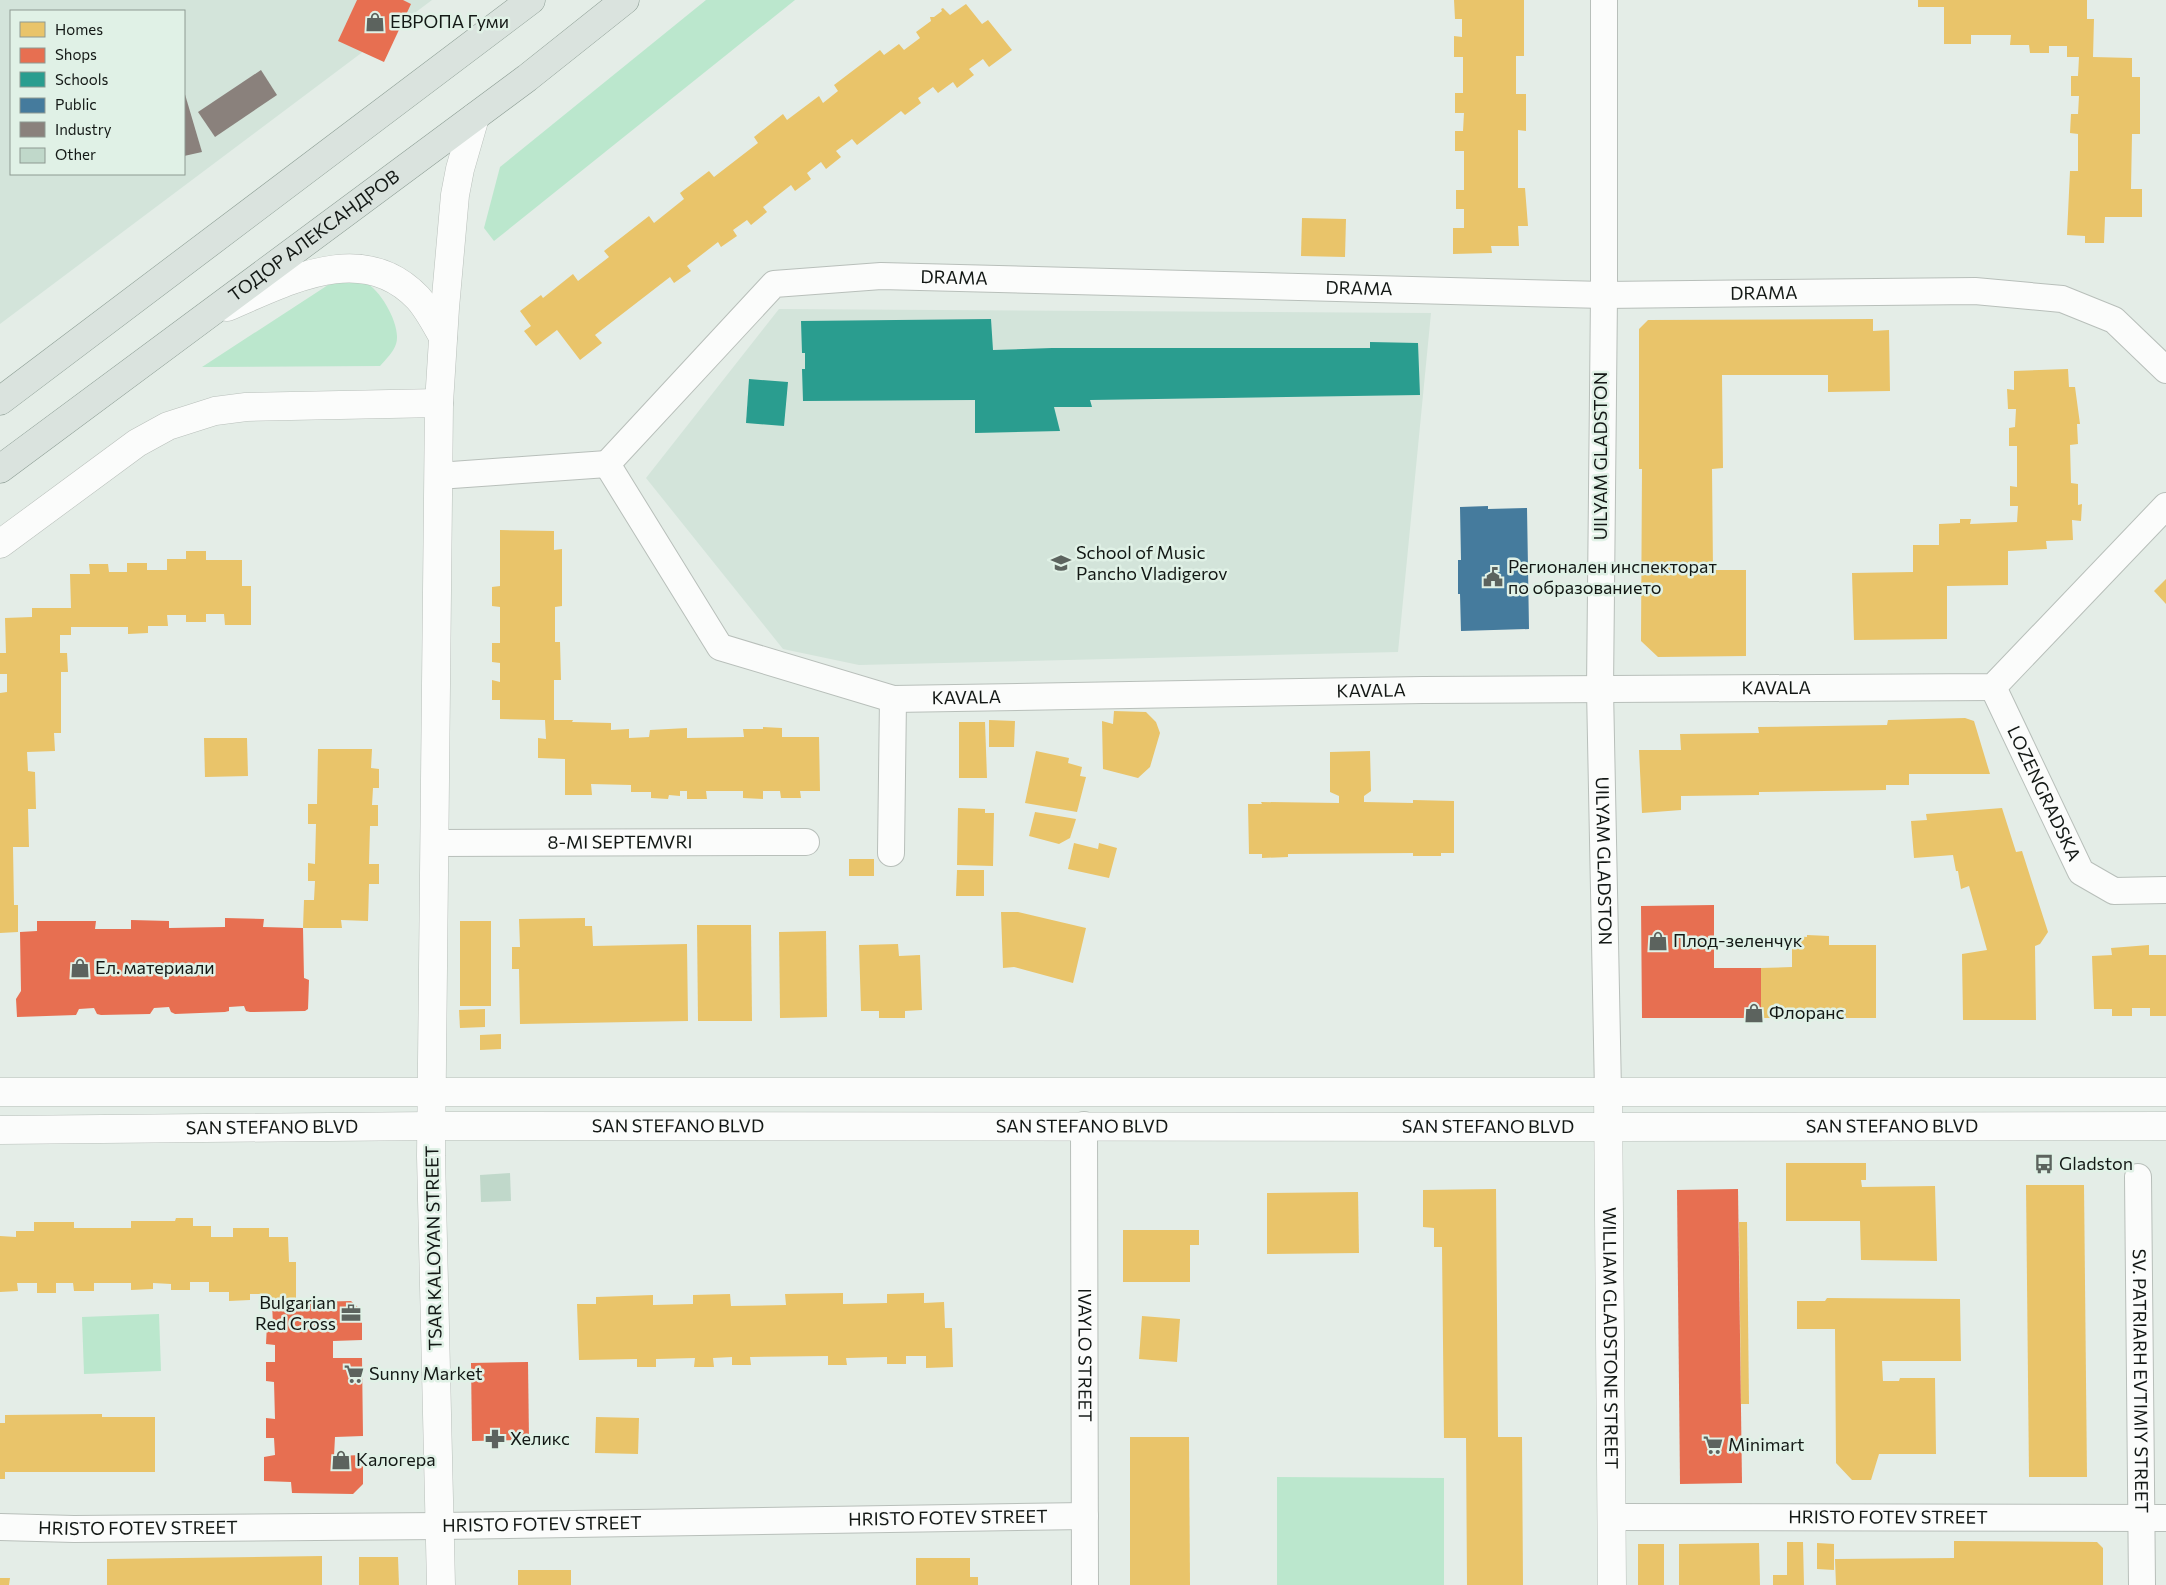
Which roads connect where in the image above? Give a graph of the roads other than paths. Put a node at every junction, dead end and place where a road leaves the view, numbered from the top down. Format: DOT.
graph roads {
  1 [pos="531,0"];
  2 [pos="625,0"];
  3 [pos="1604,0"];
  4 [pos="475,117"];
  5 [pos="1604,295"];
  6 [pos="211,313"];
  7 [pos="443,336"];
  8 [pos="2166,370"];
  9 [pos="0,401"];
  10 [pos="439,403"];
  11 [pos="607,464"];
  12 [pos="0,469"];
  13 [pos="438,476"];
  14 [pos="2166,506"];
  15 [pos="0,544"];
  16 [pos="1993,687"];
  17 [pos="1600,689"];
  18 [pos="893,699"];
  19 [pos="806,842"];
  20 [pos="435,843"];
  21 [pos="891,853"];
  22 [pos="2166,890"];
  23 [pos="432,1090"];
  24 [pos="0,1092"];
  25 [pos="1608,1092"];
  26 [pos="2166,1092"];
  27 [pos="1084,1125"];
  28 [pos="431,1126"];
  29 [pos="2166,1126"];
  30 [pos="1608,1127"];
  31 [pos="0,1130"];
  32 [pos="2138,1176"];
  33 [pos="1085,1516"];
  34 [pos="1612,1517"];
  35 [pos="2154,1518"];
  36 [pos="441,1526"];
  37 [pos="0,1528"];
  38 [pos="441,1585"];
  39 [pos="1086,1585"];
  40 [pos="1612,1585"];
  41 [pos="2142,1585"];
  1 -- 9 [label="main road"];
  2 -- 4 [label="main road, ТОДОР АЛЕКСАНДРОВ"];
  3 -- 5 [label="street, UILYAM GLADSTON"];
  4 -- 6 [label="main road, ТОДОР АЛЕКСАНДРОВ"];
  4 -- 7 [label="main road, TSAR KALOYAN STREET"];
  5 -- 8 [label="street, DRAMA"];
  5 -- 11 [label="street, DRAMA"];
  5 -- 17 [label="street, UILYAM GLADSTON"];
  6 -- 7 [label="main road"];
  6 -- 12 [label="main road, ТОДОР АЛЕКСАНДРОВ"];
  7 -- 10 [label="main road, TSAR KALOYAN STREET"];
  10 -- 13 [label="main road, TSAR KALOYAN STREET"];
  10 -- 15 [label="main road"];
  11 -- 13 [label="street"];
  11 -- 18 [label="street, KAVALA"];
  13 -- 20 [label="main road, TSAR KALOYAN STREET"];
  14 -- 16 [label="street"];
  16 -- 17 [label="street, KAVALA"];
  16 -- 22 [label="street, LOZENGRADSKA"];
  17 -- 18 [label="street, KAVALA"];
  17 -- 25 [label="street, UILYAM GLADSTON"];
  18 -- 21 [label="street"];
  19 -- 20 [label="street, 8-MI SEPTEMVRI"];
  20 -- 23 [label="main road, TSAR KALOYAN STREET"];
  23 -- 24 [label="main road, SAN STEFANO BLVD"];
  23 -- 25 [label="main road, SAN STEFANO BLVD"];
  23 -- 28 [label="main road, TSAR KALOYAN STREET"];
  25 -- 26 [label="main road, SAN STEFANO BLVD"];
  25 -- 30 [label="main road, WILLIAM GLADSTONE STREET"];
  27 -- 28 [label="main road, SAN STEFANO BLVD"];
  27 -- 30 [label="main road, SAN STEFANO BLVD"];
  27 -- 33 [label="street, IVAYLO STREET"];
  28 -- 31 [label="main road, SAN STEFANO BLVD"];
  28 -- 36 [label="main road, TSAR KALOYAN STREET"];
  29 -- 30 [label="main road, SAN STEFANO BLVD"];
  30 -- 34 [label="main road, WILLIAM GLADSTONE STREET"];
  32 -- 35 [label="street, SV. PATRIARH EVTIMIY STREET"];
  33 -- 36 [label="street, HRISTO FOTEV STREET"];
  33 -- 39 [label="street, IVAYLO STREET"];
  34 -- 35 [label="street, HRISTO FOTEV STREET"];
  34 -- 40 [label="main road, WILLIAM GLADSTONE STREET"];
  35 -- 41 [label="street, SV. PATRIARH EVTIMIY STREET"];
  36 -- 37 [label="street, HRISTO FOTEV STREET"];
  36 -- 38 [label="main road, TSAR KALOYAN STREET"];
}
